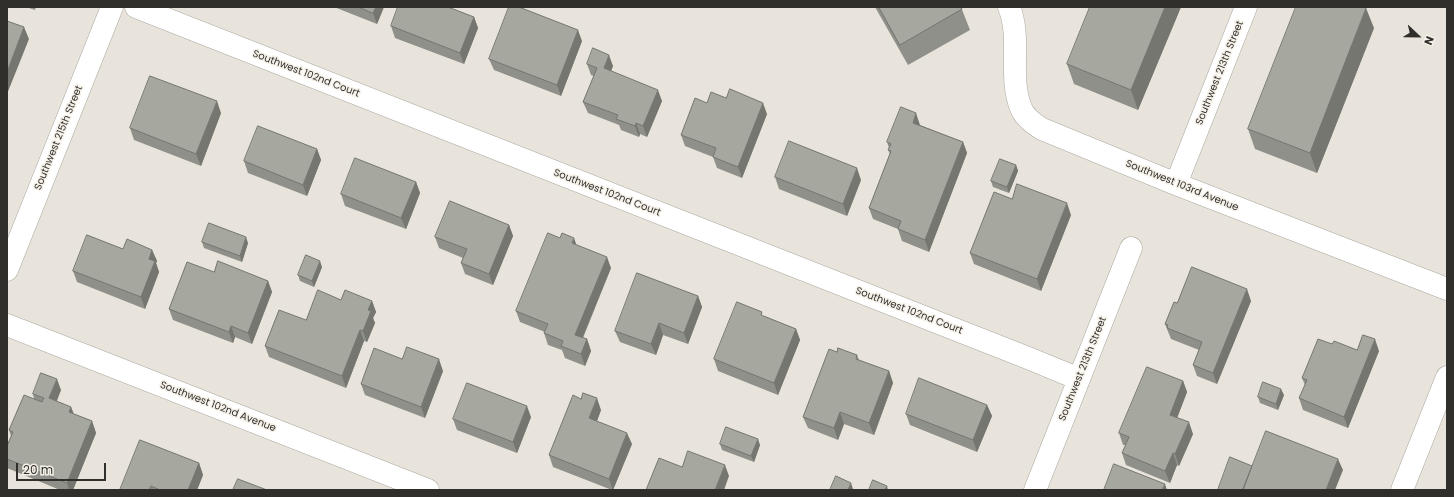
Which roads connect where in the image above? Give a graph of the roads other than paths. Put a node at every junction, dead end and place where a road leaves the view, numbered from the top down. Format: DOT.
graph roads {
  1 [pos="112,7"];
  2 [pos="136,7"];
  3 [pos="1009,7"];
  4 [pos="1246,7"];
  5 [pos="1176,184"];
  6 [pos="1131,248"];
  7 [pos="7,270"];
  8 [pos="1447,289"];
  9 [pos="7,325"];
  10 [pos="1447,377"];
  11 [pos="1079,379"];
  12 [pos="428,490"];
  13 [pos="1034,490"];
  14 [pos="1402,490"];
  1 -- 7 [label="street, Southwest 215th Street"];
  2 -- 11 [label="street, Southwest 102nd Court"];
  3 -- 5 [label="street, Southwest 103rd Avenue"];
  4 -- 5 [label="street, Southwest 213th Street"];
  5 -- 8 [label="street, Southwest 103rd Avenue"];
  6 -- 11 [label="street, Southwest 213th Street"];
  9 -- 12 [label="street, Southwest 102nd Avenue"];
  10 -- 14 [label="street"];
  11 -- 13 [label="street, Southwest 213th Street"];
}
